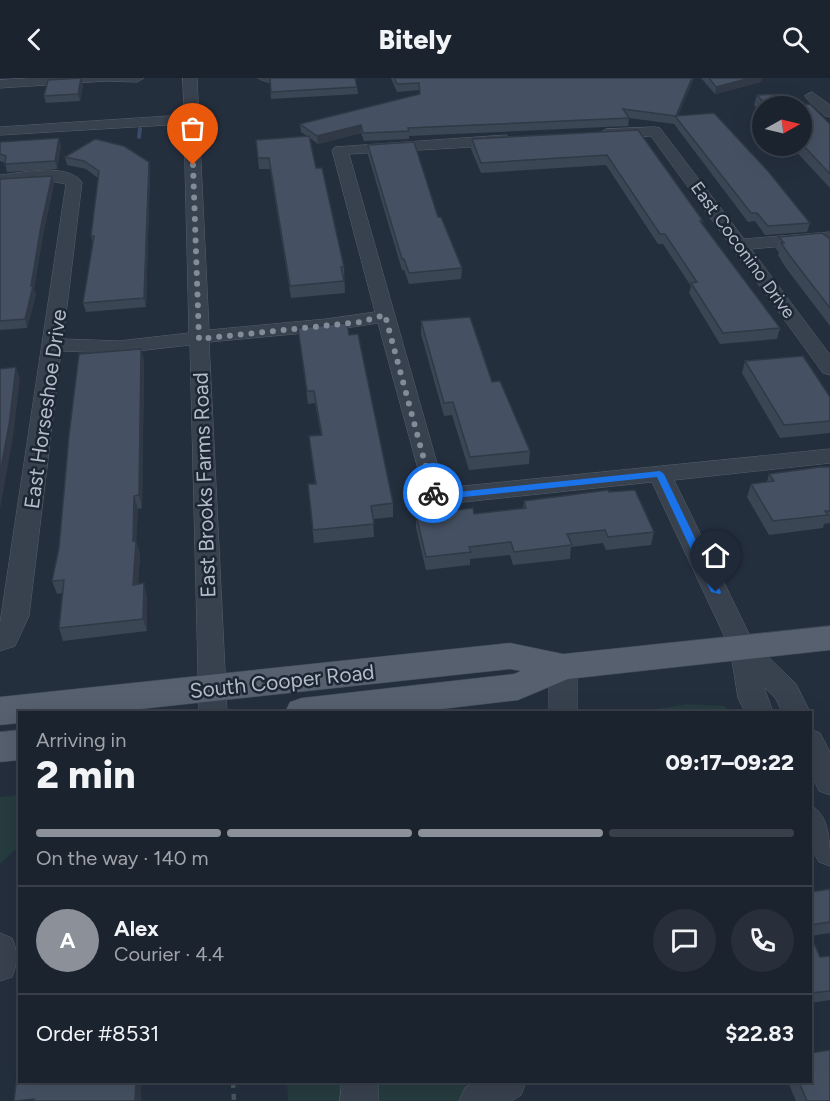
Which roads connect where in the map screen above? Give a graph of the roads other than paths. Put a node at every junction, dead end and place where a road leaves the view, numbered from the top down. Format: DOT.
graph roads {
  1 [pos="102,78"];
  2 [pos="111,78"];
  3 [pos="136,78"];
  4 [pos="190,78"];
  5 [pos="265,78"];
  6 [pos="297,78"];
  7 [pos="0,84"];
  8 [pos="812,96"];
  9 [pos="830,113"];
  10 [pos="192,119"];
  11 [pos="0,131"];
  12 [pos="585,135"];
  13 [pos="527,139"];
  14 [pos="0,180"];
  15 [pos="830,237"];
  16 [pos="739,245"];
  17 [pos="385,315"];
  18 [pos="199,332"];
  19 [pos="54,344"];
  20 [pos="830,369"];
  21 [pos="830,456"];
  22 [pos="660,474"];
  23 [pos="830,638"];
  24 [pos="3,640"];
  25 [pos="743,648"];
  26 [pos="562,667"];
  27 [pos="212,700"];
  28 [pos="0,711"];
  29 [pos="311,711"];
  30 [pos="563,711"];
  31 [pos="758,711"];
  32 [pos="796,711"];
  33 [pos="18,745"];
  34 [pos="0,747"];
  35 [pos="812,747"];
  36 [pos="822,777"];
  37 [pos="812,821"];
  38 [pos="830,852"];
  39 [pos="0,949"];
  40 [pos="0,965"];
  41 [pos="360,1083"];
  42 [pos="506,1083"];
  43 [pos="518,1083"];
  44 [pos="359,1101"];
  45 [pos="478,1101"];
  46 [pos="509,1101"];
  1 -- 7 [label="street"];
  2 -- 3 [label="street"];
  4 -- 10 [label="street, East Brooks Farms Road"];
  5 -- 6 [label="street"];
  8 -- 9 [label="street"];
  10 -- 11 [label="street"];
  10 -- 18 [label="street, East Brooks Farms Road"];
  12 -- 16 [label="street, East Coconino Drive"];
  13 -- 17 [label="street"];
  14 -- 19 [label="street, East Horseshoe Drive"];
  15 -- 16 [label="street"];
  16 -- 20 [label="street, East Coconino Drive"];
  17 -- 18 [label="street"];
  17 -- 22 [label="street"];
  18 -- 19 [label="street"];
  18 -- 27 [label="street, East Brooks Farms Road"];
  19 -- 24 [label="street, East Horseshoe Drive"];
  21 -- 22 [label="street"];
  22 -- 25 [label="street"];
  23 -- 25 [label="main road, South Cooper Road"];
  25 -- 26 [label="main road, South Cooper Road"];
  25 -- 31 [label="street"];
  25 -- 32 [label="street"];
  26 -- 27 [label="main road, South Cooper Road"];
  26 -- 29 [label="main road, South Cooper Road"];
  26 -- 30 [label="street"];
  27 -- 28 [label="main road, South Cooper Road"];
  33 -- 34 [label="main road"];
  35 -- 36 [label="street"];
  37 -- 38 [label="street"];
  39 -- 40 [label="street"];
  41 -- 44 [label="street"];
  42 -- 45 [label="street"];
  43 -- 46 [label="street"];
}
